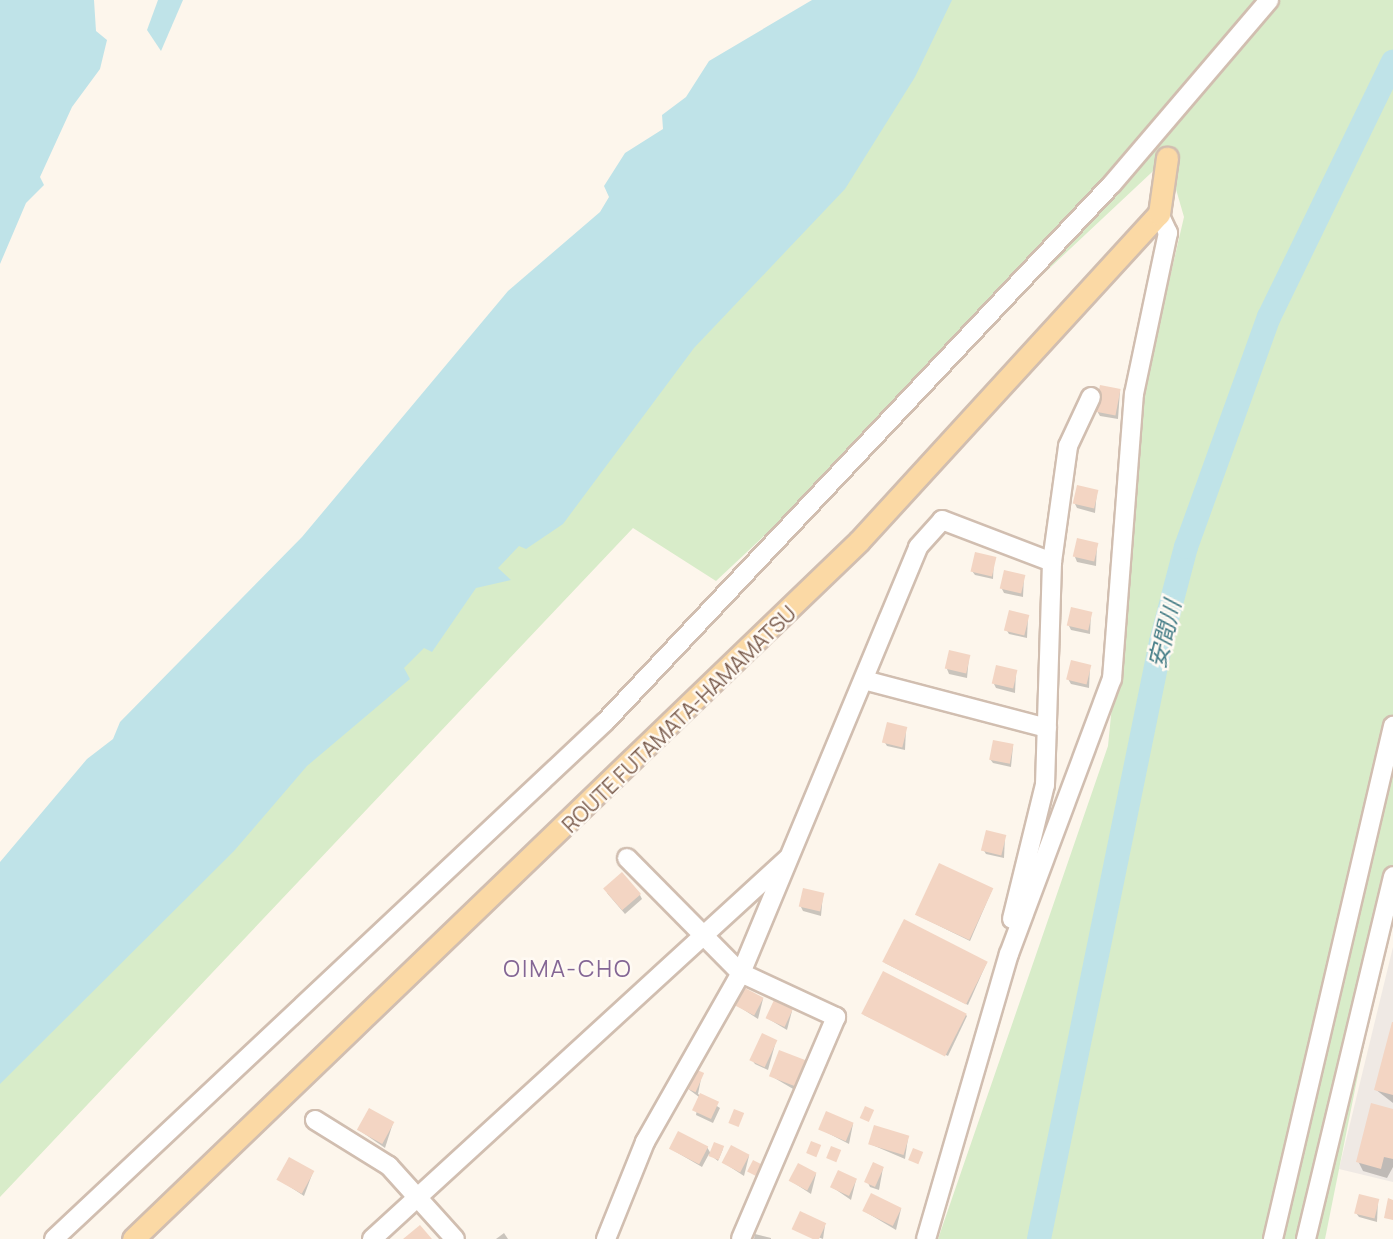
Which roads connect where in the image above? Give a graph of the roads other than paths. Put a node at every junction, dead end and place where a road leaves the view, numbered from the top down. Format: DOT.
graph roads {
  1 [pos="1269,0"];
  2 [pos="1167,158"];
  3 [pos="1159,214"];
  4 [pos="1091,397"];
  5 [pos="1052,562"];
  6 [pos="864,680"];
  7 [pos="1393,726"];
  8 [pos="1047,728"];
  9 [pos="789,856"];
  10 [pos="627,858"];
  11 [pos="1393,876"];
  12 [pos="702,933"];
  13 [pos="741,974"];
  14 [pos="1001,981"];
  15 [pos="315,1120"];
  16 [pos="417,1198"];
  17 [pos="54,1239"];
  18 [pos="133,1239"];
  19 [pos="372,1239"];
  20 [pos="455,1239"];
  21 [pos="606,1239"];
  22 [pos="741,1239"];
  23 [pos="926,1239"];
  24 [pos="1273,1239"];
  25 [pos="1306,1239"];
  1 -- 17 [label="street"];
  2 -- 3 [label="main road"];
  3 -- 14 [label="street"];
  3 -- 18 [label="main road, ROUTE FUTAMATA-HAMAMATSU"];
  4 -- 5 [label="street"];
  5 -- 6 [label="street"];
  5 -- 8 [label="street"];
  6 -- 8 [label="street"];
  6 -- 9 [label="street"];
  7 -- 24 [label="street"];
  8 -- 14 [label="street"];
  9 -- 12 [label="street"];
  9 -- 13 [label="street"];
  10 -- 12 [label="street"];
  11 -- 25 [label="street"];
  12 -- 13 [label="street"];
  12 -- 16 [label="street"];
  13 -- 21 [label="street"];
  13 -- 22 [label="street"];
  14 -- 23 [label="street"];
  15 -- 16 [label="street"];
  16 -- 19 [label="street"];
  16 -- 20 [label="street"];
}
